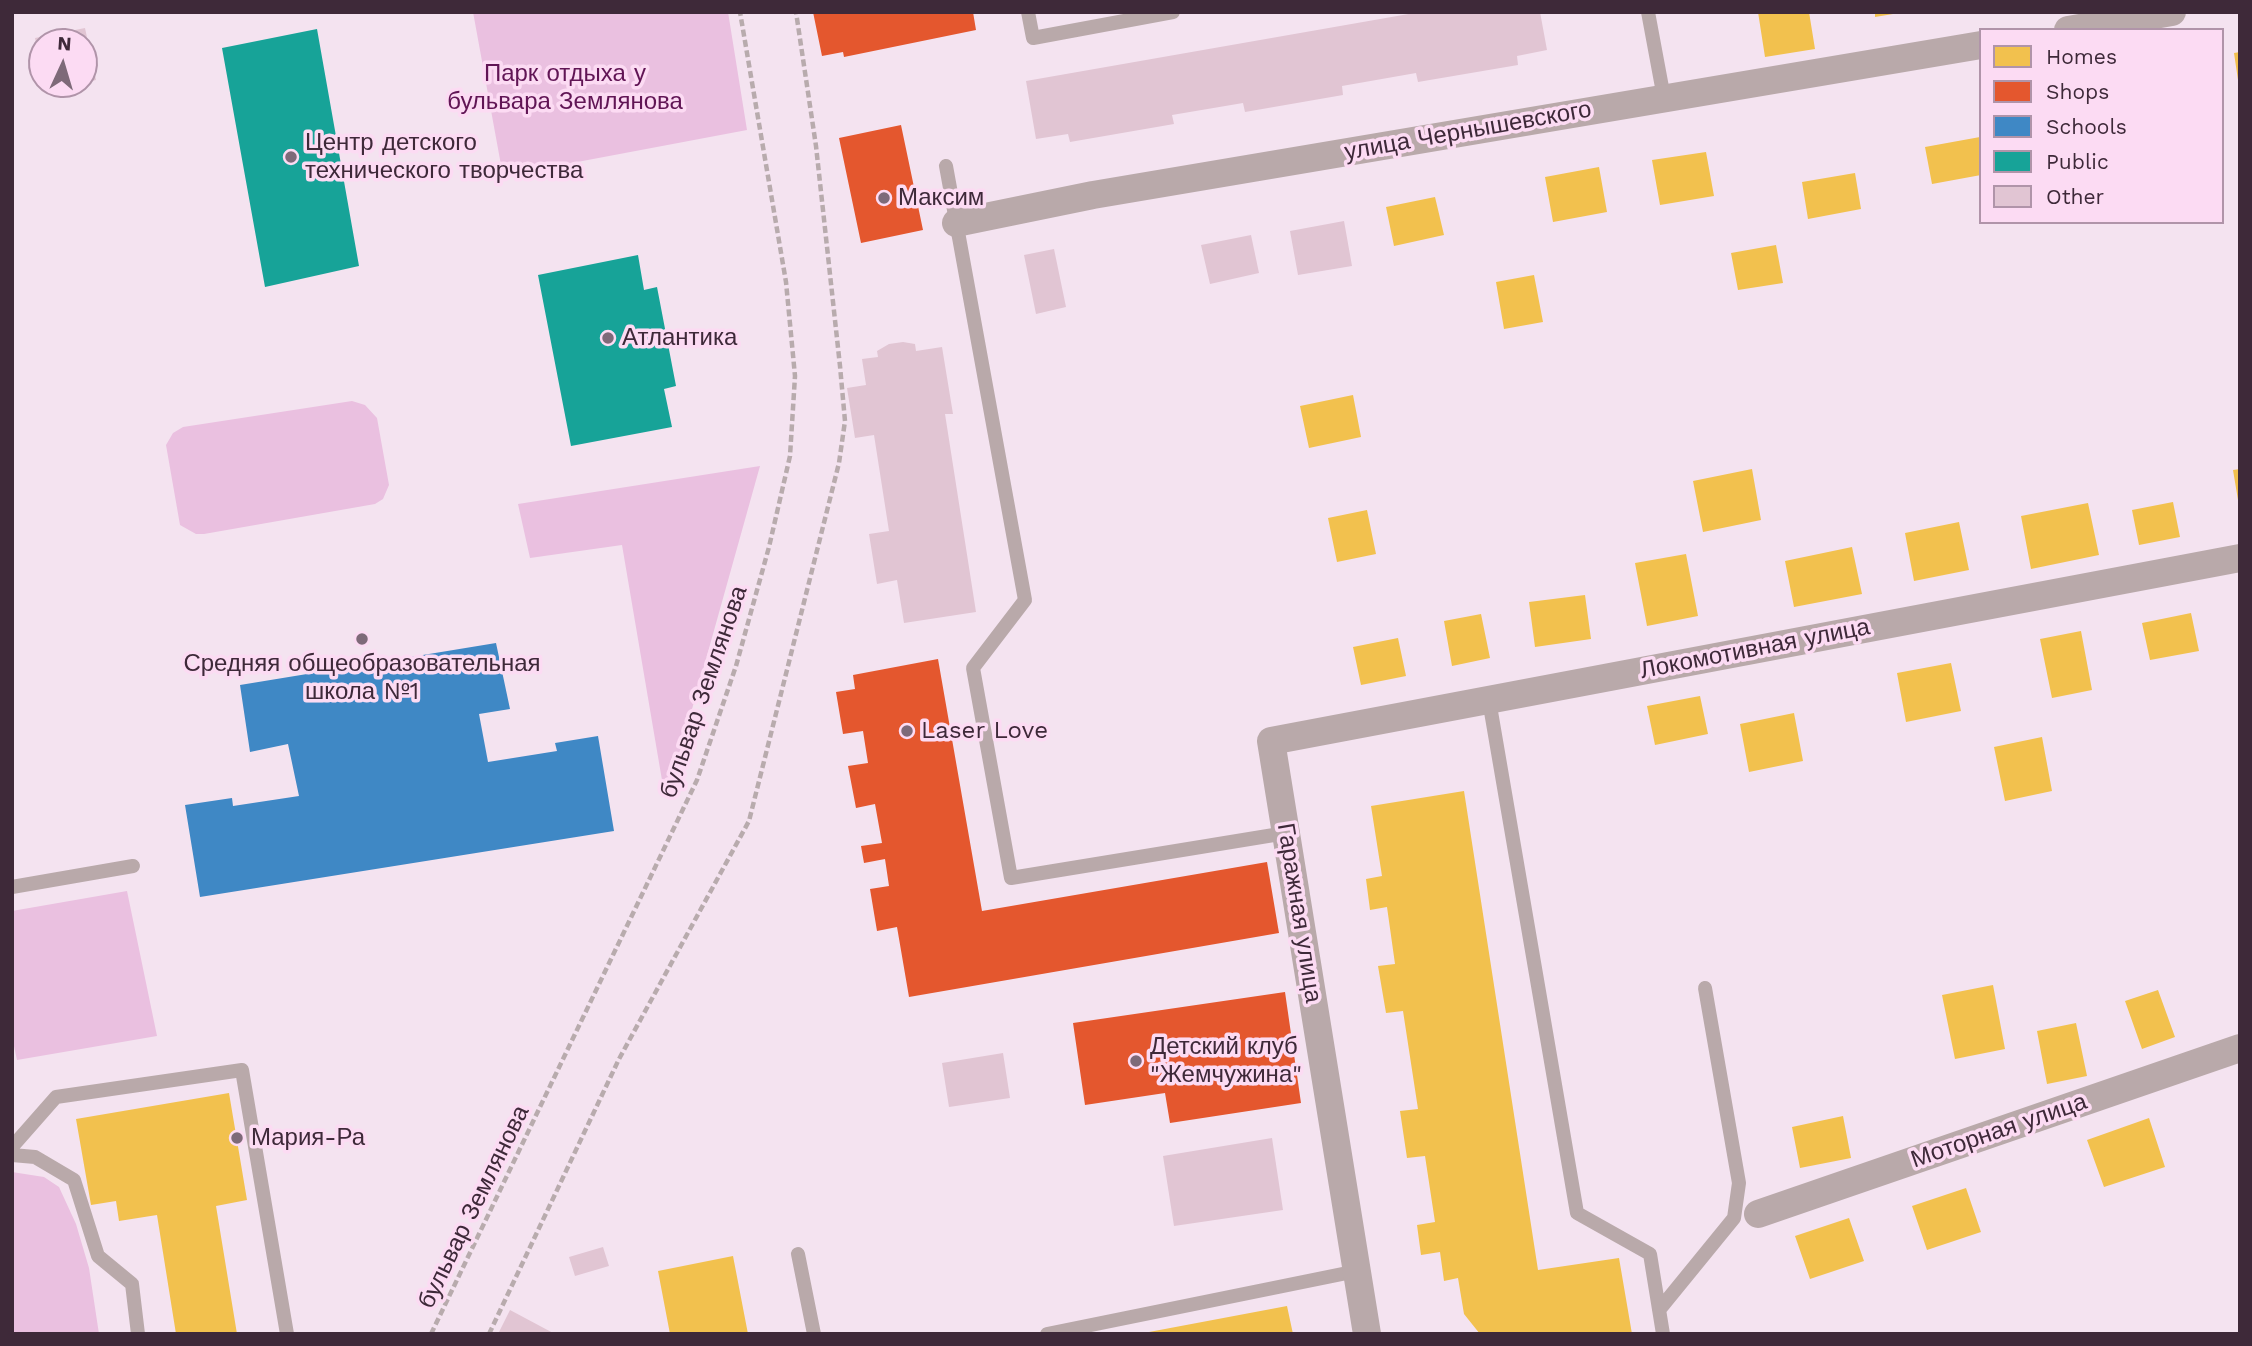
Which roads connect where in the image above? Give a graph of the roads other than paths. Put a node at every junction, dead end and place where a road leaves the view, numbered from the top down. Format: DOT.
graph roads {
  1 [pos="1028,12"];
  2 [pos="1173,12"];
  3 [pos="1648,12"];
  4 [pos="2172,12"];
  5 [pos="2080,28"];
  6 [pos="1979,45"];
  7 [pos="1664,98"];
  8 [pos="946,166"];
  9 [pos="956,223"];
  10 [pos="2240,558"];
  11 [pos="1489,700"];
  12 [pos="1271,741"];
  13 [pos="1286,832"];
  14 [pos="133,866"];
  15 [pos="12,887"];
  16 [pos="1706,988"];
  17 [pos="2240,1048"];
  18 [pos="12,1147"];
  19 [pos="12,1156"];
  20 [pos="1758,1214"];
  21 [pos="798,1254"];
  22 [pos="1357,1271"];
  23 [pos="1659,1310"];
  24 [pos="138,1334"];
  25 [pos="287,1334"];
  26 [pos="814,1334"];
  27 [pos="1047,1334"];
  28 [pos="1367,1334"];
  29 [pos="1662,1334"];
  1 -- 2 [label="lane"];
  3 -- 7 [label="lane"];
  4 -- 5 [label="street"];
  6 -- 7 [label="street, улица Чернышевского"];
  7 -- 9 [label="street, улица Чернышевского"];
  8 -- 9 [label="lane"];
  9 -- 13 [label="lane"];
  10 -- 11 [label="street, Локомотивная улица"];
  11 -- 12 [label="street, Локомотивная улица"];
  11 -- 23 [label="lane"];
  12 -- 13 [label="street, Гаражная улица"];
  13 -- 22 [label="street, Гаражная улица"];
  14 -- 15 [label="lane"];
  16 -- 23 [label="lane"];
  17 -- 20 [label="street, Моторная улица"];
  18 -- 25 [label="lane"];
  19 -- 24 [label="lane"];
  21 -- 26 [label="lane"];
  22 -- 27 [label="lane"];
  22 -- 28 [label="street, Гаражная улица"];
  23 -- 29 [label="lane"];
}
